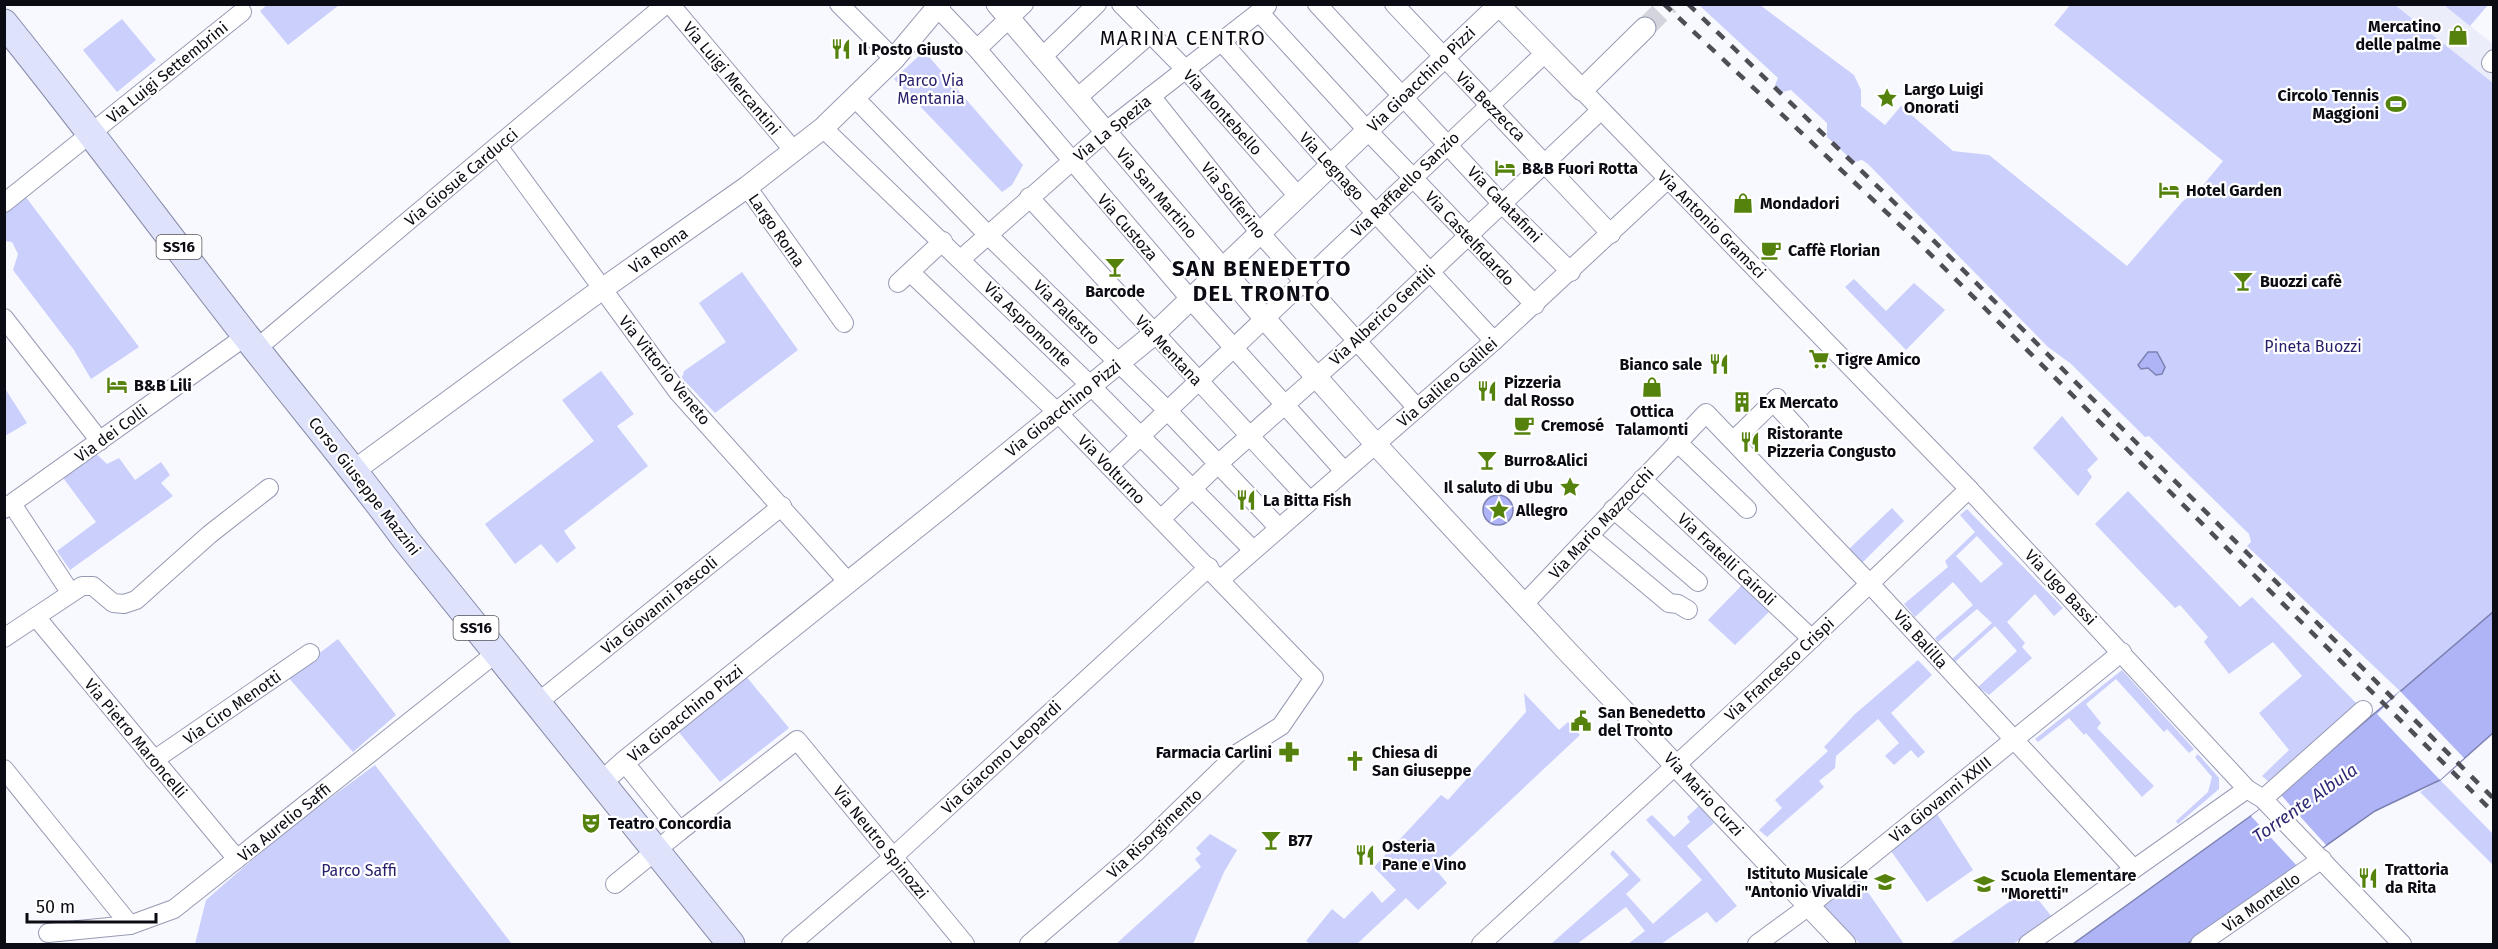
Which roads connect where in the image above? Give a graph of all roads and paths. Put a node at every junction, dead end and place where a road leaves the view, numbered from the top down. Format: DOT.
graph roads {
  1 [pos="668,4"];
  2 [pos="839,4"];
  3 [pos="1097,4"];
  4 [pos="1121,4"];
  5 [pos="1317,4"];
  6 [pos="1394,4"];
  7 [pos="1499,5"];
  8 [pos="939,6"];
  9 [pos="1264,8"];
  10 [pos="1010,9"];
  11 [pos="242,12"];
  12 [pos="4,22"];
  13 [pos="1641,23"];
  14 [pos="1150,34"];
  15 [pos="1221,41"];
  16 [pos="977,49"];
  17 [pos="1545,52"];
  18 [pos="1041,58"];
  19 [pos="1443,58"];
  20 [pos="894,59"];
  21 [pos="1184,68"];
  22 [pos="1582,90"];
  23 [pos="1151,96"];
  24 [pos="854,97"];
  25 [pos="1401,97"];
  26 [pos="1076,99"];
  27 [pos="1489,104"];
  28 [pos="1601,110"];
  29 [pos="823,128"];
  30 [pos="1367,130"];
  31 [pos="1105,132"];
  32 [pos="93,133"];
  33 [pos="1447,144"];
  34 [pos="498,146"];
  35 [pos="794,151"];
  36 [pos="1072,161"];
  37 [pos="1545,162"];
  38 [pos="1331,165"];
  39 [pos="1412,176"];
  40 [pos="1668,179"];
  41 [pos="747,187"];
  42 [pos="1298,196"];
  43 [pos="1029,197"];
  44 [pos="4,202"];
  45 [pos="1502,204"];
  46 [pos="1376,212"];
  47 [pos="1260,233"];
  48 [pos="1468,234"];
  49 [pos="1611,234"];
  50 [pos="989,236"];
  51 [pos="943,241"];
  52 [pos="961,259"];
  53 [pos="1222,268"];
  54 [pos="1429,272"];
  55 [pos="1571,272"];
  56 [pos="1303,281"];
  57 [pos="602,290"];
  58 [pos="1191,300"];
  59 [pos="1535,305"];
  60 [pos="1802,314"];
  61 [pos="4,318"];
  62 [pos="1265,319"];
  63 [pos="844,323"];
  64 [pos="1154,334"];
  65 [pos="1357,340"];
  66 [pos="1494,342"];
  67 [pos="251,343"];
  68 [pos="1234,346"];
  69 [pos="1120,362"];
  70 [pos="1317,376"];
  71 [pos="1198,381"];
  72 [pos="1090,385"];
  73 [pos="1284,405"];
  74 [pos="1417,408"];
  75 [pos="1167,410"];
  76 [pos="1057,412"];
  77 [pos="1706,413"];
  78 [pos="1800,431"];
  79 [pos="1250,434"];
  80 [pos="1141,436"];
  81 [pos="100,441"];
  82 [pos="1733,441"];
  83 [pos="1677,442"];
  84 [pos="1376,444"];
  85 [pos="1218,464"];
  86 [pos="1109,466"];
  87 [pos="355,470"];
  88 [pos="1344,471"];
  89 [pos="1642,479"];
  90 [pos="269,488"];
  91 [pos="1193,489"];
  92 [pos="1969,489"];
  93 [pos="1310,501"];
  94 [pos="8,506"];
  95 [pos="782,506"];
  96 [pos="1613,509"];
  97 [pos="1747,509"];
  98 [pos="1161,519"];
  99 [pos="1279,528"];
  100 [pos="1589,536"];
  101 [pos="1464,540"];
  102 [pos="1253,550"];
  103 [pos="1215,573"];
  104 [pos="848,582"];
  105 [pos="1698,582"];
  106 [pos="1869,583"];
  107 [pos="70,592"];
  108 [pos="1524,604"];
  109 [pos="1688,610"];
  110 [pos="36,617"];
  111 [pos="4,638"];
  112 [pos="1812,639"];
  113 [pos="2122,652"];
  114 [pos="310,653"];
  115 [pos="496,654"];
  116 [pos="536,704"];
  117 [pos="2362,710"];
  118 [pos="1281,726"];
  119 [pos="2014,739"];
  120 [pos="154,760"];
  121 [pos="624,762"];
  122 [pos="1676,765"];
  123 [pos="4,769"];
  124 [pos="602,782"];
  125 [pos="2247,789"];
  126 [pos="2263,799"];
  127 [pos="680,831"];
  128 [pos="657,850"];
  129 [pos="893,857"];
  130 [pos="237,859"];
  131 [pos="2322,859"];
  132 [pos="2133,868"];
  133 [pos="615,884"];
  134 [pos="1809,906"];
  135 [pos="130,925"];
  136 [pos="48,933"];
  137 [pos="2207,943"];
  138 [pos="731,945"];
  139 [pos="791,945"];
  140 [pos="965,945"];
  141 [pos="1029,945"];
  142 [pos="1481,945"];
  143 [pos="1757,945"];
  144 [pos="1845,945"];
  145 [pos="2028,945"];
  146 [pos="2402,945"];
  1 -- 34 [label="street, Via Giosuè Carducci"];
  1 -- 35 [label="street, Via Luigi Mercantini"];
  2 -- 20 [label="street"];
  3 -- 18 [label="street"];
  4 -- 14 [label="street, Via Montebello"];
  5 -- 25 [label="street, Via Calatafimi"];
  6 -- 19 [label="street, Via Bezzecca"];
  7 -- 17 [label="street, Via Antonio Gramsci"];
  7 -- 19 [label="street, Via Gioacchino Pizzi"];
  8 -- 16 [label="street, Via Custoza"];
  8 -- 20 [label="street, Via Roma"];
  9 -- 15 [label="street, Via La Spezia"];
  9 -- 30 [label="street, Via Castelfidardo"];
  10 -- 16 [label="street"];
  10 -- 18 [label="street, Via San Martino"];
  11 -- 32 [label="street, Via Luigi Settembrini"];
  12 -- 32 [label="main road, Corso Giuseppe Mazzini / SS16"];
  13 -- 22 [label="street"];
  14 -- 21 [label="street, Via Montebello"];
  14 -- 26 [label="street"];
  15 -- 21 [label="street, Via La Spezia"];
  15 -- 38 [label="street, Via Legnago"];
  16 -- 36 [label="street, Via Custoza"];
  17 -- 22 [label="street, Via Antonio Gramsci"];
  17 -- 27 [label="street, Via Raffaello Sanzio"];
  18 -- 26 [label="street, Via San Martino"];
  19 -- 25 [label="street, Via Gioacchino Pizzi"];
  19 -- 27 [label="street, Via Bezzecca"];
  20 -- 24 [label="street, Via Roma"];
  21 -- 23 [label="street, Via La Spezia"];
  21 -- 42 [label="street, Via Montebello"];
  22 -- 28 [label="street, Via Antonio Gramsci"];
  23 -- 31 [label="street, Via La Spezia"];
  23 -- 47 [label="street, Via Solferino"];
  24 -- 29 [label="street, Via Roma"];
  24 -- 50 [label="street, Via Palestro"];
  25 -- 30 [label="street, Via Gioacchino Pizzi"];
  25 -- 33 [label="street, Via Calatafimi"];
  26 -- 31 [label="street, Via San Martino"];
  27 -- 33 [label="street, Via Raffaello Sanzio"];
  27 -- 37 [label="street, Via Bezzecca"];
  28 -- 37 [label="street, Via Alberico Gentili"];
  28 -- 40 [label="street, Via Antonio Gramsci"];
  29 -- 35 [label="street, Via Roma"];
  29 -- 51 [label="street, Via Aspromonte"];
  30 -- 38 [label="street, Via Gioacchino Pizzi"];
  30 -- 39 [label="street, Via Castelfidardo"];
  31 -- 36 [label="street, Via La Spezia"];
  31 -- 53 [label="street, Via San Martino"];
  32 -- 44 [label="street, Via Luigi Settembrini"];
  32 -- 67 [label="main road, Corso Giuseppe Mazzini / SS16"];
  33 -- 39 [label="street, Via Raffaello Sanzio"];
  33 -- 45 [label="street, Via Calatafimi"];
  34 -- 57 [label="street, Via Vittorio Veneto"];
  34 -- 67 [label="street, Via Giosuè Carducci"];
  35 -- 41 [label="street, Via Roma"];
  36 -- 43 [label="street, Via La Spezia"];
  36 -- 58 [label="street, Via Custoza"];
  37 -- 45 [label="street, Via Alberico Gentili"];
  37 -- 49 [label="street, Via Bezzecca"];
  38 -- 42 [label="street, Via Gioacchino Pizzi"];
  38 -- 46 [label="street, Via Legnago"];
  39 -- 46 [label="street, Via Raffaello Sanzio"];
  39 -- 48 [label="street, Via Castelfidardo"];
  40 -- 49 [label="street, Via Galileo Galilei"];
  40 -- 60 [label="street, Via Antonio Gramsci"];
  41 -- 57 [label="street, Via Roma"];
  41 -- 63 [label="street, Largo Roma"];
  42 -- 47 [label="street, Via Gioacchino Pizzi"];
  43 -- 50 [label="street, Via La Spezia"];
  43 -- 64 [label="street, Via Mentana"];
  45 -- 48 [label="street, Via Alberico Gentili"];
  45 -- 55 [label="street, Via Calatafimi"];
  46 -- 54 [label="street, Via Legnago"];
  46 -- 56 [label="street, Via Raffaello Sanzio"];
  47 -- 53 [label="street, Via Gioacchino Pizzi"];
  47 -- 56 [label="street, Via Solferino"];
  48 -- 54 [label="street, Via Alberico Gentili"];
  48 -- 59 [label="street, Via Castelfidardo"];
  49 -- 55 [label="street, Via Galileo Galilei"];
  50 -- 52 [label="street, Via La Spezia"];
  50 -- 69 [label="street, Via Palestro"];
  51 -- 52 [label="street, Via Aspromonte"];
  51 -- 76 [label="street, Via Volturno"];
  52 -- 72 [label="street, Via Aspromonte"];
  53 -- 58 [label="street, Via Gioacchino Pizzi"];
  53 -- 62 [label="street, Via San Martino"];
  54 -- 65 [label="street, Via Alberico Gentili"];
  54 -- 66 [label="street, Via Legnago"];
  55 -- 59 [label="street, Via Galileo Galilei"];
  56 -- 62 [label="street, Via Raffaello Sanzio"];
  56 -- 65 [label="street, Via Solferino"];
  57 -- 87 [label="street, Via Roma"];
  57 -- 95 [label="street, Via Vittorio Veneto"];
  58 -- 64 [label="street, Via Gioacchino Pizzi"];
  58 -- 68 [label="street, Via Custoza"];
  59 -- 66 [label="street, Via Galileo Galilei"];
  60 -- 92 [label="street, Via Ugo Bassi"];
  61 -- 81 [label="street"];
  62 -- 68 [label="street, Via Raffaello Sanzio"];
  62 -- 70 [label="street, Via San Martino"];
  64 -- 69 [label="street, Via Gioacchino Pizzi"];
  64 -- 71 [label="street, Via Mentana"];
  65 -- 70 [label="street, Via Alberico Gentili"];
  65 -- 74 [label="street, Via Solferino"];
  66 -- 74 [label="street, Via Galileo Galilei"];
  67 -- 81 [label="street, Via dei Colli"];
  67 -- 87 [label="main road, Corso Giuseppe Mazzini / SS16"];
  68 -- 71 [label="street, Via Raffaello Sanzio"];
  68 -- 73 [label="street, Via Custoza"];
  69 -- 72 [label="street, Via Gioacchino Pizzi"];
  69 -- 75 [label="street, Via Palestro"];
  70 -- 73 [label="street, Via Alberico Gentili"];
  70 -- 84 [label="street, Via San Martino"];
  71 -- 75 [label="street, Via Raffaello Sanzio"];
  71 -- 79 [label="street, Via Mentana"];
  72 -- 76 [label="street, Via Gioacchino Pizzi"];
  72 -- 80 [label="street, Via Aspromonte"];
  73 -- 79 [label="street, Via Alberico Gentili"];
  73 -- 88 [label="street, Via Custoza"];
  74 -- 84 [label="street, Via Galileo Galilei"];
  75 -- 80 [label="street, Via Raffaello Sanzio"];
  75 -- 85 [label="street, Via Palestro"];
  76 -- 86 [label="street, Via Volturno"];
  76 -- 104 [label="street, Via Gioacchino Pizzi"];
  77 -- 82 [label="street, Via Balilla"];
  77 -- 83 [label="street, Via Mario Mazzocchi"];
  78 -- 82 [label="street"];
  79 -- 85 [label="street, Via Alberico Gentili"];
  79 -- 93 [label="street, Via Mentana"];
  80 -- 86 [label="street, Via Raffaello Sanzio"];
  80 -- 91 [label="street, Via Aspromonte"];
  81 -- 94 [label="street, Via dei Colli"];
  82 -- 106 [label="street, Via Balilla"];
  83 -- 89 [label="street, Via Mario Mazzocchi"];
  83 -- 97 [label="street"];
  84 -- 88 [label="street, Via Galileo Galilei"];
  84 -- 101 [label="street, Via San Martino"];
  85 -- 91 [label="street, Via Alberico Gentili"];
  85 -- 99 [label="street, Via Palestro"];
  86 -- 98 [label="street, Via Volturno"];
  87 -- 115 [label="main road, Corso Giuseppe Mazzini / SS16"];
  88 -- 93 [label="street, Via Galileo Galilei"];
  89 -- 96 [label="street, Via Mario Mazzocchi"];
  89 -- 112 [label="street, Via Fratelli Cairoli"];
  90 -- 107 [label="street"];
  91 -- 98 [label="street, Via Alberico Gentili"];
  91 -- 102 [label="street, Via Aspromonte"];
  92 -- 106 [label="street, Via Francesco Crispi"];
  92 -- 113 [label="street, Via Ugo Bassi"];
  93 -- 99 [label="street, Via Galileo Galilei"];
  94 -- 107 [label="street"];
  95 -- 104 [label="street, Via Vittorio Veneto"];
  95 -- 116 [label="street, Via Giovanni Pascoli"];
  96 -- 100 [label="street, Via Mario Mazzocchi"];
  96 -- 105 [label="street"];
  98 -- 103 [label="street, Via Volturno"];
  99 -- 102 [label="street, Via Galileo Galilei"];
  100 -- 108 [label="street, Via Mario Mazzocchi"];
  100 -- 109 [label="street"];
  101 -- 108 [label="street, Via Mario Curzi"];
  102 -- 103 [label="street, Via Galileo Galilei"];
  103 -- 118 [label="street, Via Volturno"];
  103 -- 129 [label="street, Via Giacomo Leopardi"];
  104 -- 121 [label="street, Via Gioacchino Pizzi"];
  106 -- 112 [label="street, Via Francesco Crispi"];
  106 -- 119 [label="street, Via Balilla"];
  107 -- 110 [label="street"];
  108 -- 122 [label="street, Via Mario Curzi"];
  110 -- 111 [label="street"];
  110 -- 120 [label="street, Via Pietro Maroncelli"];
  112 -- 122 [label="street, Via Francesco Crispi"];
  113 -- 119 [label="street, Via Giovanni XXIII"];
  113 -- 125 [label="street, Via Ugo Bassi"];
  114 -- 120 [label="street, Via Ciro Menotti"];
  115 -- 116 [label="main road, Corso Giuseppe Mazzini / SS16"];
  115 -- 130 [label="street, Via Aurelio Saffi"];
  116 -- 124 [label="main road, Corso Giuseppe Mazzini / SS16"];
  117 -- 126 [label="street"];
  118 -- 141 [label="street, Via Risorgimento"];
  119 -- 132 [label="street, Via Balilla"];
  119 -- 134 [label="street, Via Giovanni XXIII"];
  120 -- 130 [label="street, Via Pietro Maroncelli"];
  121 -- 124 [label="street, Via Gioacchino Pizzi"];
  121 -- 127 [label="street"];
  122 -- 134 [label="street, Via Mario Curzi"];
  122 -- 142 [label="street, Via Francesco Crispi"];
  123 -- 135 [label="street"];
  124 -- 128 [label="main road, Corso Giuseppe Mazzini / SS16"];
  125 -- 126 [label="street, Via Ugo Bassi"];
  125 -- 132 [label="street"];
  126 -- 131 [label="street, Via Ugo Bassi"];
  127 -- 128 [label="street"];
  127 -- 129 [label="street, Via Neutro Spinozzi"];
  128 -- 133 [label="street"];
  128 -- 138 [label="main road, Corso Giuseppe Mazzini / SS16"];
  129 -- 139 [label="street, Via Giacomo Leopardi"];
  129 -- 140 [label="street, Via Neutro Spinozzi"];
  130 -- 135 [label="street, Via Aurelio Saffi"];
  131 -- 137 [label="street, Via Montello"];
  131 -- 146 [label="street, Via Ugo Bassi"];
  132 -- 145 [label="street"];
  134 -- 143 [label="street, Via Giovanni XXIII"];
  134 -- 144 [label="street, Via Mario Curzi"];
  135 -- 136 [label="street, Via Aurelio Saffi"];
}
